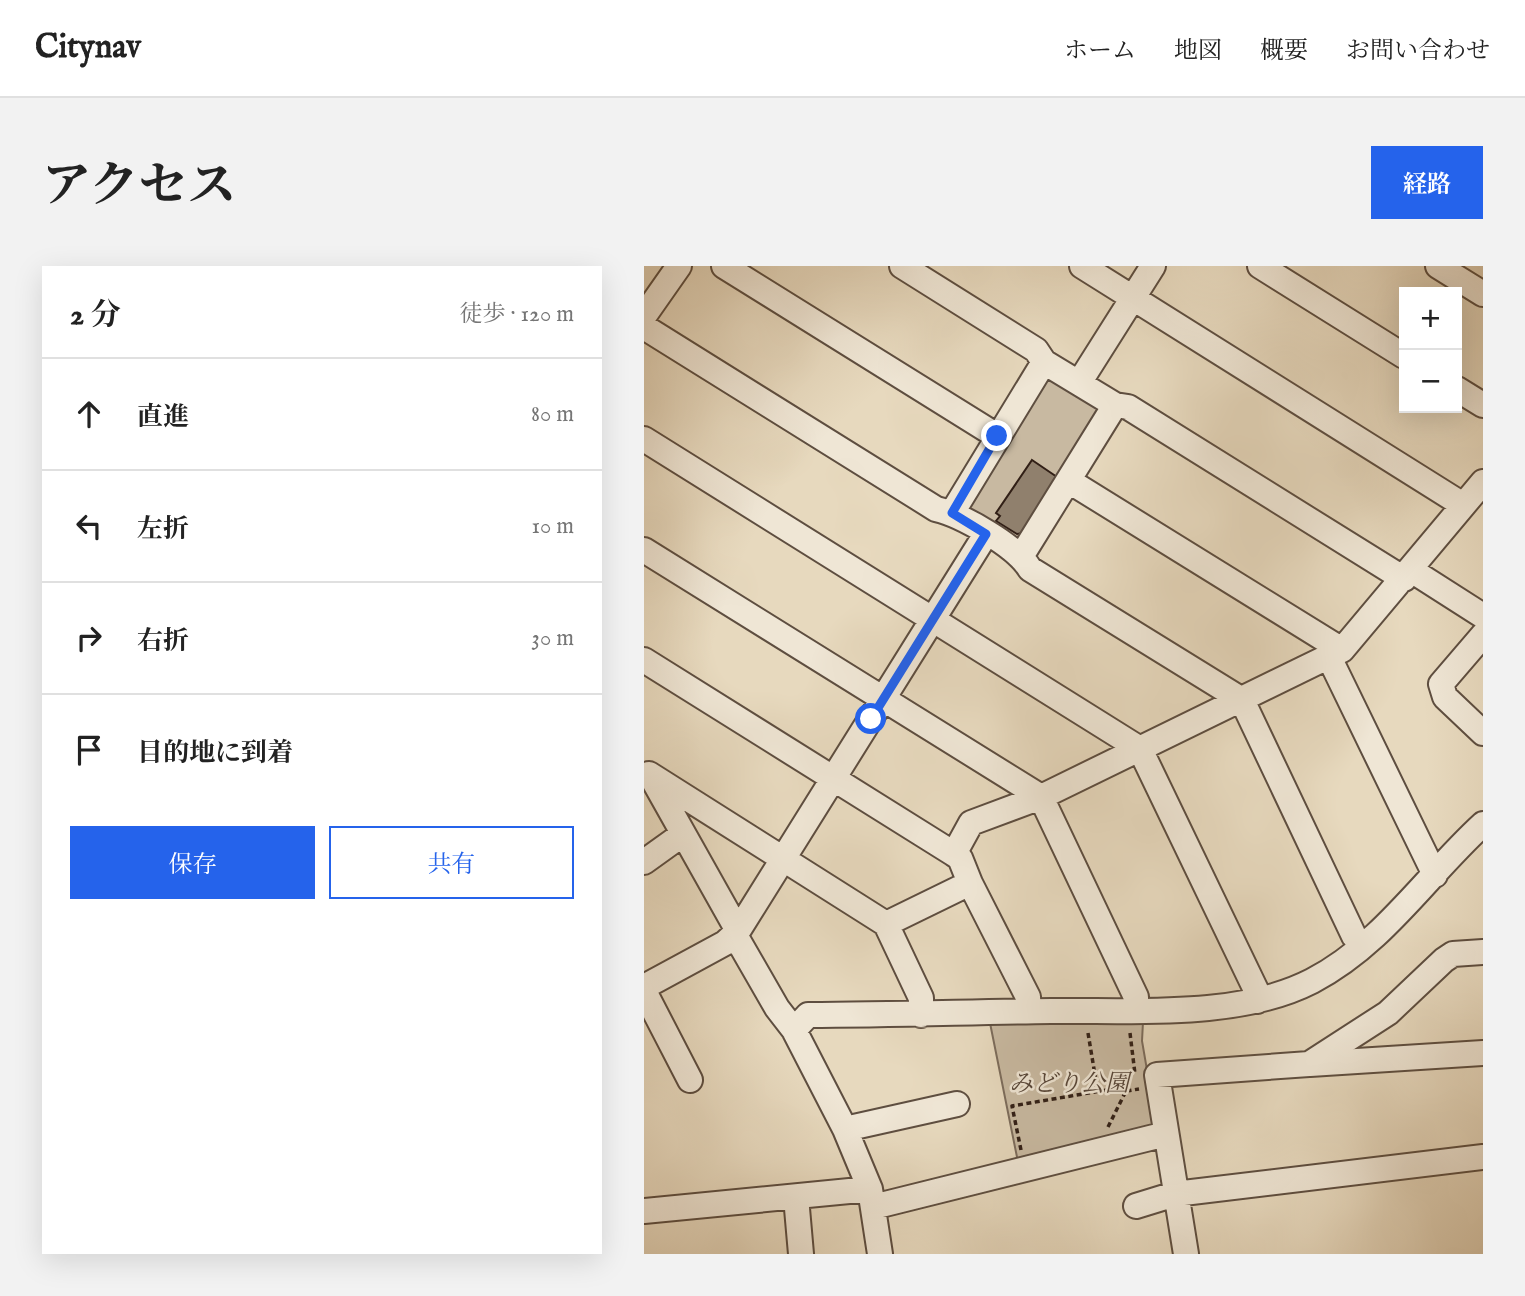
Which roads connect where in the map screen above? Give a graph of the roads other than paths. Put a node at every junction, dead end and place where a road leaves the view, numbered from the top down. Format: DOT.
graph roads {
  1 [pos="679,266"];
  2 [pos="724,266"];
  3 [pos="902,266"];
  4 [pos="1082,266"];
  5 [pos="1153,266"];
  6 [pos="1260,266"];
  7 [pos="1438,266"];
  8 [pos="652,290"];
  9 [pos="1483,294"];
  10 [pos="1133,298"];
  11 [pos="644,316"];
  12 [pos="644,327"];
  13 [pos="1399,353"];
  14 [pos="1044,362"];
  15 [pos="1079,383"];
  16 [pos="1462,392"];
  17 [pos="1115,405"];
  18 [pos="1483,405"];
  19 [pos="997,436"];
  20 [pos="644,439"];
  21 [pos="1069,481"];
  22 [pos="1483,482"];
  23 [pos="1463,505"];
  24 [pos="952,513"];
  25 [pos="986,534"];
  26 [pos="644,550"];
  27 [pos="1022,555"];
  28 [pos="1408,574"];
  29 [pos="1483,615"];
  30 [pos="933,619"];
  31 [pos="1483,635"];
  32 [pos="1336,654"];
  33 [pos="644,660"];
  34 [pos="883,699"];
  35 [pos="1242,700"];
  36 [pos="1483,733"];
  37 [pos="1140,749"];
  38 [pos="647,769"];
  39 [pos="834,779"];
  40 [pos="1041,797"];
  41 [pos="1483,824"];
  42 [pos="683,834"];
  43 [pos="954,854"];
  44 [pos="785,859"];
  45 [pos="644,862"];
  46 [pos="1432,870"];
  47 [pos="970,883"];
  48 [pos="886,924"];
  49 [pos="736,933"];
  50 [pos="1358,941"];
  51 [pos="1483,952"];
  52 [pos="644,989"];
  53 [pos="1256,996"];
  54 [pos="1029,1004"];
  55 [pos="921,1006"];
  56 [pos="1132,1010"];
  57 [pos="794,1030"];
  58 [pos="1483,1053"];
  59 [pos="1309,1064"];
  60 [pos="690,1080"];
  61 [pos="957,1104"];
  62 [pos="845,1129"];
  63 [pos="1166,1134"];
  64 [pos="1483,1157"];
  65 [pos="1175,1194"];
  66 [pos="796,1197"];
  67 [pos="872,1198"];
  68 [pos="1136,1206"];
  69 [pos="644,1211"];
  70 [pos="801,1254"];
  71 [pos="880,1254"];
  72 [pos="1186,1254"];
  1 -- 8 [label="street"];
  2 -- 19 [label="street"];
  3 -- 14 [label="street"];
  4 -- 10 [label="street"];
  5 -- 10 [label="street"];
  6 -- 13 [label="street"];
  7 -- 9 [label="street"];
  8 -- 11 [label="street"];
  10 -- 15 [label="street"];
  10 -- 23 [label="street"];
  12 -- 24 [label="street"];
  14 -- 15 [label="street"];
  14 -- 19 [label="street"];
  15 -- 17 [label="street"];
  16 -- 18 [label="street"];
  17 -- 21 [label="street"];
  17 -- 28 [label="street"];
  19 -- 24 [label="street"];
  20 -- 30 [label="street"];
  21 -- 27 [label="street"];
  21 -- 32 [label="street"];
  22 -- 23 [label="street"];
  23 -- 28 [label="street"];
  24 -- 25 [label="street"];
  25 -- 27 [label="street"];
  25 -- 30 [label="street"];
  26 -- 34 [label="street"];
  27 -- 35 [label="street"];
  28 -- 29 [label="street"];
  28 -- 32 [label="street"];
  30 -- 34 [label="street"];
  30 -- 37 [label="street"];
  31 -- 36 [label="street"];
  32 -- 35 [label="street"];
  32 -- 46 [label="street"];
  33 -- 39 [label="street"];
  34 -- 39 [label="street"];
  34 -- 40 [label="street"];
  35 -- 37 [label="street"];
  35 -- 50 [label="street"];
  37 -- 40 [label="street"];
  37 -- 53 [label="street"];
  38 -- 42 [label="street"];
  38 -- 44 [label="street"];
  39 -- 43 [label="street"];
  39 -- 44 [label="street"];
  40 -- 43 [label="street"];
  40 -- 56 [label="street"];
  41 -- 46 [label="street"];
  42 -- 45 [label="street"];
  42 -- 49 [label="street"];
  43 -- 47 [label="street"];
  44 -- 48 [label="street"];
  44 -- 49 [label="street"];
  46 -- 50 [label="street"];
  47 -- 48 [label="street"];
  47 -- 54 [label="street"];
  48 -- 55 [label="street"];
  49 -- 52 [label="street"];
  49 -- 57 [label="street"];
  50 -- 53 [label="street"];
  51 -- 59 [label="street"];
  52 -- 60 [label="street"];
  53 -- 56 [label="street"];
  54 -- 55 [label="street"];
  54 -- 56 [label="street"];
  55 -- 57 [label="street"];
  57 -- 62 [label="street"];
  58 -- 59 [label="street"];
  59 -- 63 [label="street"];
  61 -- 62 [label="street"];
  62 -- 67 [label="street"];
  63 -- 65 [label="street"];
  63 -- 67 [label="street"];
  64 -- 65 [label="street"];
  65 -- 68 [label="street"];
  65 -- 72 [label="street"];
  66 -- 67 [label="street"];
  66 -- 69 [label="street"];
  66 -- 70 [label="street"];
  67 -- 71 [label="street"];
}
